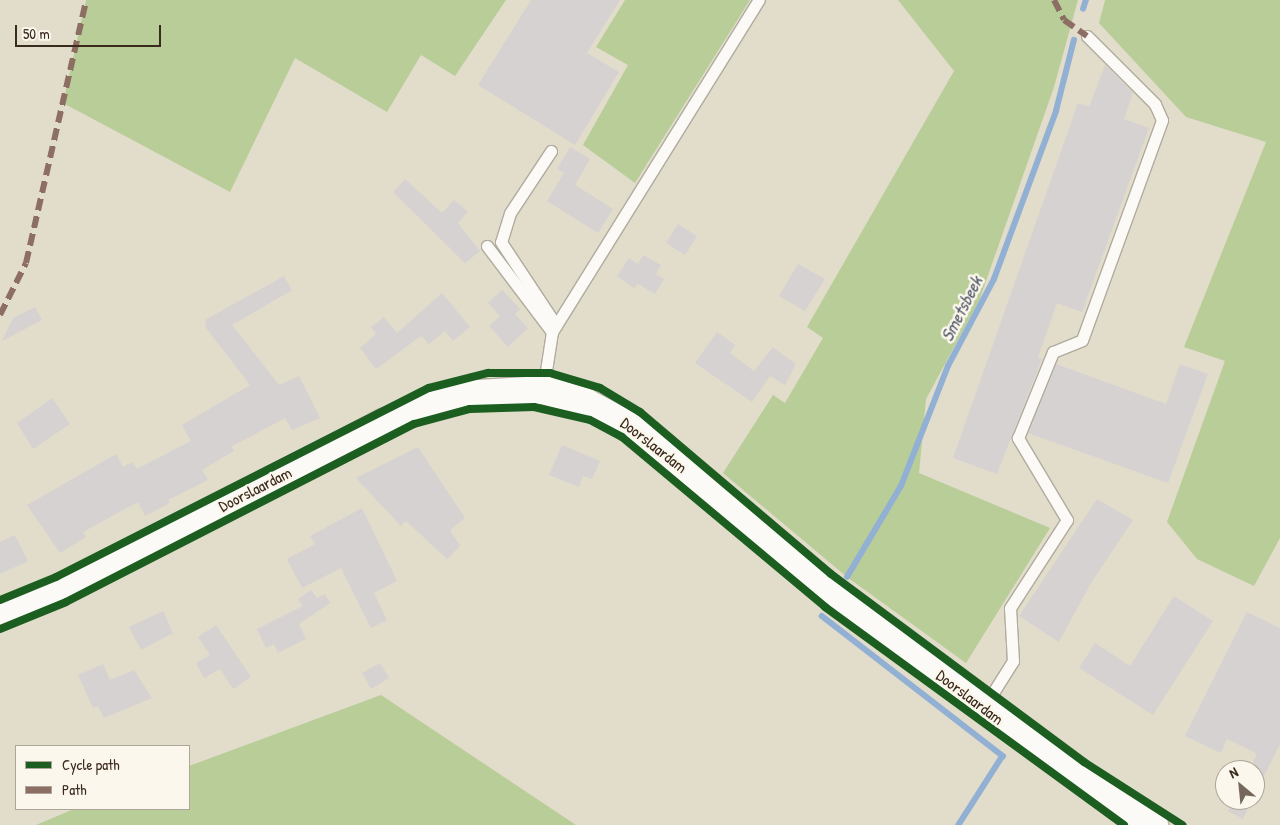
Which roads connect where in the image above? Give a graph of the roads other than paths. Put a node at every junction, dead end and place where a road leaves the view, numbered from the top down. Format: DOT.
graph roads {
  1 [pos="759,0"];
  2 [pos="1087,36"];
  3 [pos="551,151"];
  4 [pos="487,246"];
  5 [pos="554,328"];
  6 [pos="543,390"];
  7 [pos="0,615"];
  8 [pos="984,707"];
  9 [pos="1154,825"];
  1 -- 5 [label="lane"];
  2 -- 8 [label="lane"];
  3 -- 5 [label="lane"];
  4 -- 5 [label="lane"];
  5 -- 6 [label="lane"];
  6 -- 7 [label="street, Doorslaardam"];
  6 -- 8 [label="street, Doorslaardam"];
  8 -- 9 [label="street, Doorslaardam"];
}
